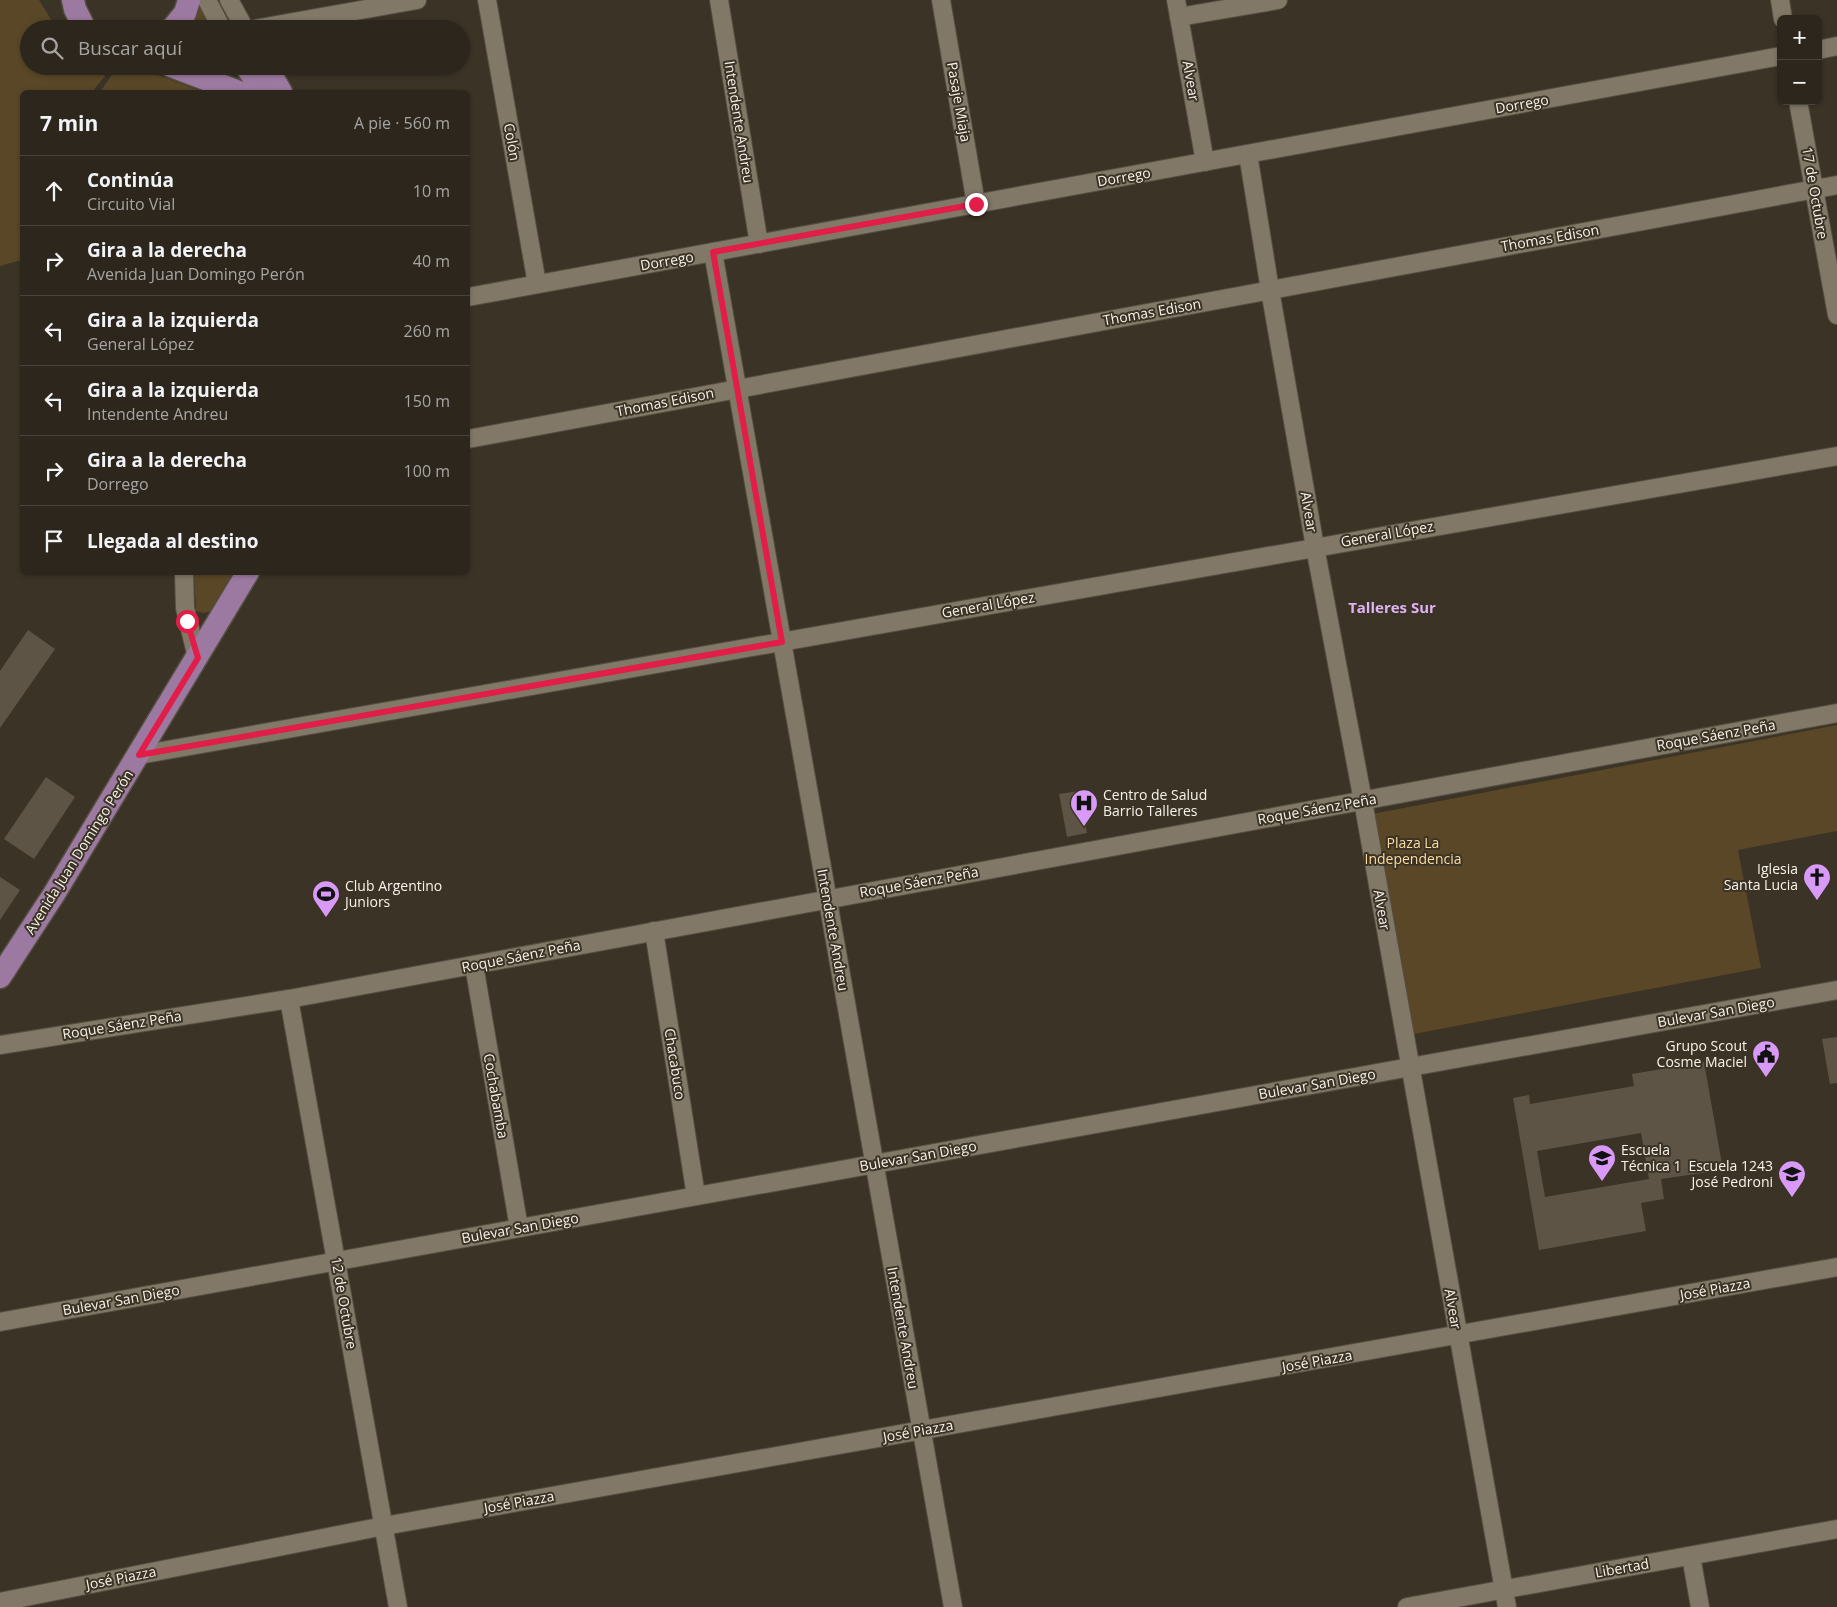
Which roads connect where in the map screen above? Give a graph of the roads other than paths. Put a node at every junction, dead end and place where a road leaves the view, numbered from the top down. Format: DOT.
graph roads {
  1 [pos="73,0"];
  2 [pos="188,0"];
  3 [pos="207,0"];
  4 [pos="229,0"];
  5 [pos="417,0"];
  6 [pos="487,0"];
  7 [pos="719,0"];
  8 [pos="941,0"];
  9 [pos="1278,0"];
  10 [pos="1780,0"];
  11 [pos="1178,8"];
  12 [pos="1782,15"];
  13 [pos="80,20"];
  14 [pos="179,20"];
  15 [pos="217,20"];
  16 [pos="240,20"];
  17 [pos="305,20"];
  18 [pos="1837,46"];
  19 [pos="1822,49"];
  20 [pos="1777,57"];
  21 [pos="195,75"];
  22 [pos="252,75"];
  23 [pos="271,75"];
  24 [pos="234,90"];
  25 [pos="262,90"];
  26 [pos="280,90"];
  27 [pos="1799,105"];
  28 [pos="1248,154"];
  29 [pos="1205,162"];
  30 [pos="1837,185"];
  31 [pos="1814,190"];
  32 [pos="976,204"];
  33 [pos="759,244"];
  34 [pos="713,252"];
  35 [pos="537,284"];
  36 [pos="1270,290"];
  37 [pos="470,297"];
  38 [pos="1837,315"];
  39 [pos="737,389"];
  40 [pos="470,439"];
  41 [pos="1837,456"];
  42 [pos="1316,547"];
  43 [pos="184,575"];
  44 [pos="246,575"];
  45 [pos="782,642"];
  46 [pos="198,658"];
  47 [pos="1837,713"];
  48 [pos="139,755"];
  49 [pos="1363,800"];
  50 [pos="827,899"];
  51 [pos="654,931"];
  52 [pos="474,964"];
  53 [pos="0,977"];
  54 [pos="1837,990"];
  55 [pos="289,999"];
  56 [pos="0,1045"];
  57 [pos="1410,1068"];
  58 [pos="874,1164"];
  59 [pos="696,1196"];
  60 [pos="519,1228"];
  61 [pos="336,1261"];
  62 [pos="1837,1267"];
  63 [pos="0,1322"];
  64 [pos="1458,1336"];
  65 [pos="921,1430"];
  66 [pos="384,1526"];
  67 [pos="1837,1529"];
  68 [pos="1691,1556"];
  69 [pos="1504,1590"];
  70 [pos="0,1602"];
  71 [pos="398,1607"];
  72 [pos="953,1607"];
  73 [pos="1408,1607"];
  74 [pos="1507,1607"];
  75 [pos="1700,1607"];
  1 -- 13 [label="main road"];
  2 -- 14 [label="main road"];
  3 -- 15 [label="street"];
  4 -- 16 [label="street"];
  5 -- 17 [label="street"];
  6 -- 35 [label="street, Colón"];
  7 -- 33 [label="street, Intendente Andreu"];
  8 -- 32 [label="street, Pasaje Miaja"];
  9 -- 11 [label="street"];
  10 -- 12 [label="street"];
  11 -- 29 [label="street, Alvear"];
  18 -- 19 [label="street"];
  20 -- 28 [label="street, Dorrego"];
  21 -- 24 [label="main road"];
  22 -- 25 [label="main road"];
  23 -- 26 [label="main road"];
  27 -- 31 [label="street, 17 de Octubre"];
  28 -- 29 [label="street, Dorrego"];
  28 -- 36 [label="street, Alvear"];
  29 -- 32 [label="street, Dorrego"];
  30 -- 31 [label="street, Thomas Edison"];
  31 -- 36 [label="street, Thomas Edison"];
  31 -- 38 [label="street, 17 de Octubre"];
  32 -- 33 [label="street, Dorrego"];
  33 -- 34 [label="street, Dorrego"];
  34 -- 35 [label="street, Dorrego"];
  34 -- 39 [label="street, Intendente Andreu"];
  35 -- 37 [label="street, Dorrego"];
  36 -- 39 [label="street, Thomas Edison"];
  36 -- 42 [label="street, Alvear"];
  39 -- 40 [label="street, Thomas Edison"];
  39 -- 45 [label="street, Intendente Andreu"];
  41 -- 42 [label="street, General López"];
  42 -- 45 [label="street, General López"];
  42 -- 49 [label="street, Alvear"];
  43 -- 46 [label="street"];
  44 -- 46 [label="main road, Avenida Juan Domingo Perón"];
  45 -- 48 [label="street, General López"];
  45 -- 50 [label="street, Intendente Andreu"];
  46 -- 48 [label="main road, Avenida Juan Domingo Perón"];
  47 -- 49 [label="street, Roque Sáenz Peña"];
  48 -- 53 [label="main road, Avenida Juan Domingo Perón"];
  49 -- 50 [label="street, Roque Sáenz Peña"];
  49 -- 57 [label="street, Alvear"];
  50 -- 51 [label="street, Roque Sáenz Peña"];
  50 -- 58 [label="street, Intendente Andreu"];
  51 -- 52 [label="street, Roque Sáenz Peña"];
  51 -- 59 [label="street, Chacabuco"];
  52 -- 55 [label="street, Roque Sáenz Peña"];
  52 -- 60 [label="street, Cochabamba"];
  54 -- 57 [label="street, Bulevar San Diego"];
  55 -- 56 [label="street, Roque Sáenz Peña"];
  55 -- 61 [label="street, 12 de Octubre"];
  57 -- 58 [label="street, Bulevar San Diego"];
  57 -- 64 [label="street, Alvear"];
  58 -- 59 [label="street, Bulevar San Diego"];
  58 -- 65 [label="street, Intendente Andreu"];
  59 -- 60 [label="street, Bulevar San Diego"];
  60 -- 61 [label="street, Bulevar San Diego"];
  61 -- 63 [label="street, Bulevar San Diego"];
  61 -- 66 [label="street, 12 de Octubre"];
  62 -- 64 [label="street, José Piazza"];
  64 -- 65 [label="street, José Piazza"];
  64 -- 69 [label="street, Alvear"];
  65 -- 66 [label="street, José Piazza"];
  65 -- 72 [label="street, Intendente Andreu"];
  66 -- 70 [label="street, José Piazza"];
  66 -- 71 [label="street, 12 de Octubre"];
  67 -- 68 [label="street, Libertad"];
  68 -- 69 [label="street, Libertad"];
  68 -- 75 [label="street"];
  69 -- 73 [label="street, Libertad"];
  69 -- 74 [label="street, Alvear"];
}
